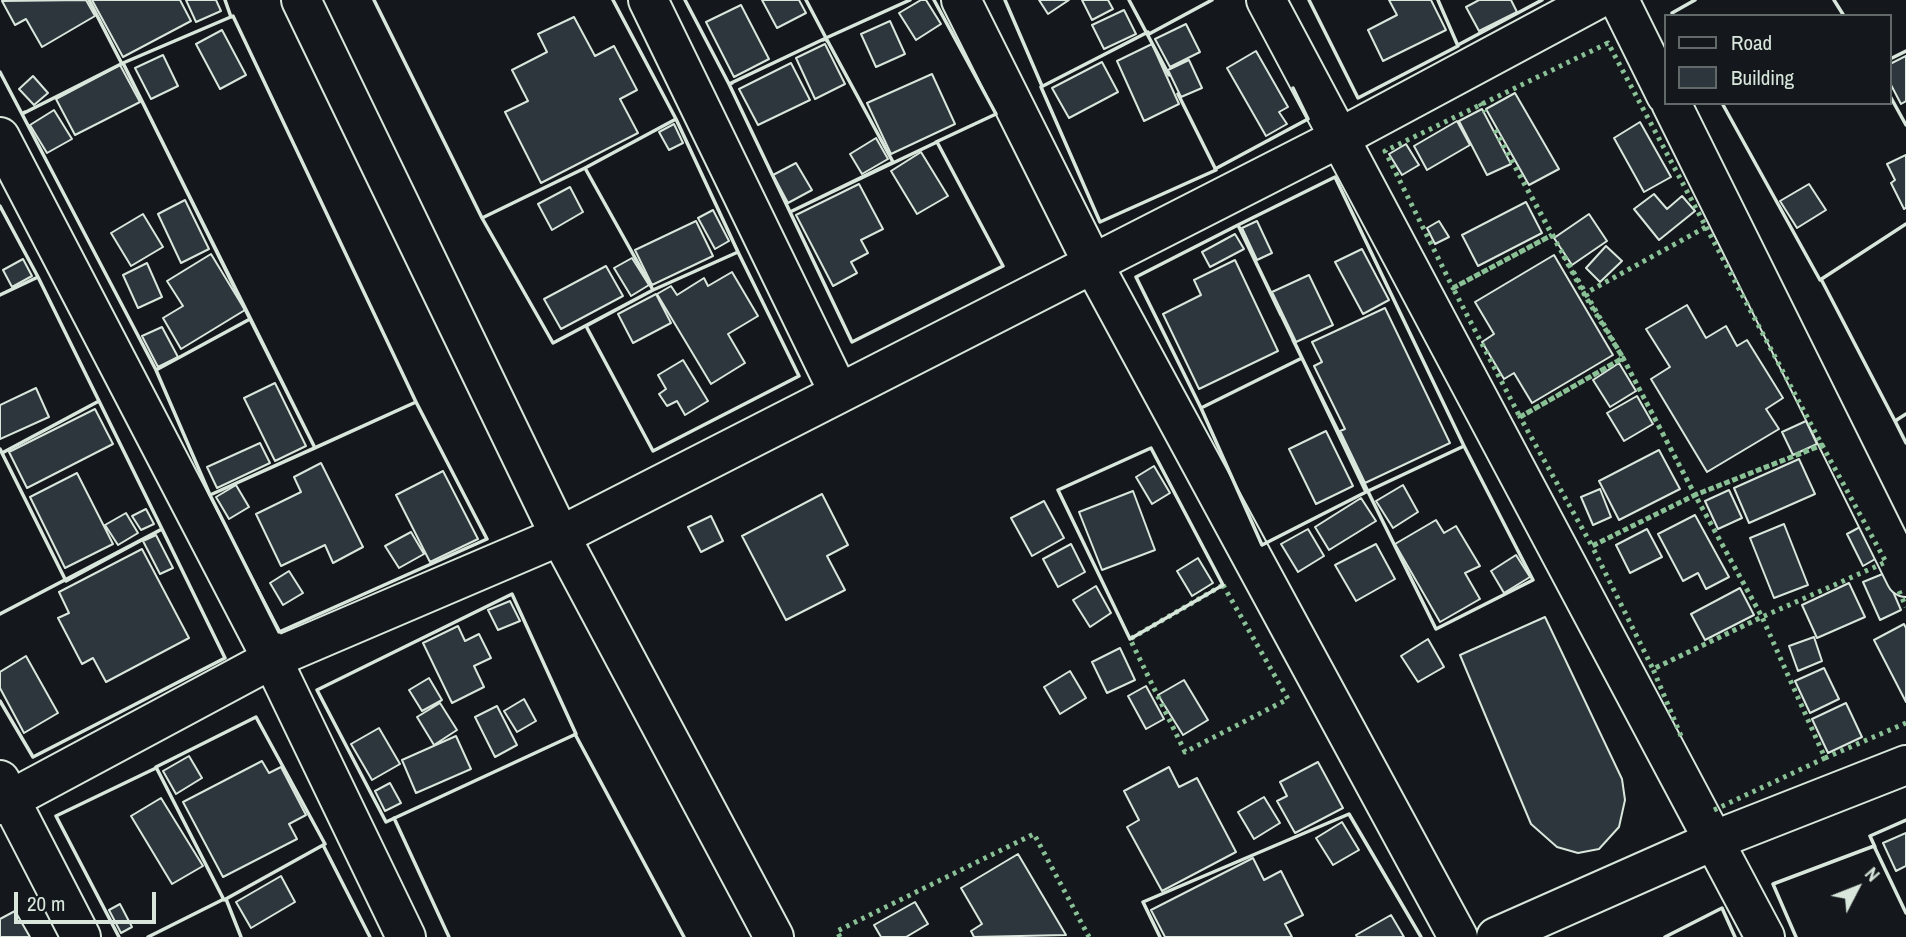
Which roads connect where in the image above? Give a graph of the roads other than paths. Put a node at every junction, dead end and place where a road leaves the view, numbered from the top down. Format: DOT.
graph roads {
  1 [pos="301,0"];
  2 [pos="649,0"];
  3 [pos="961,0"];
  4 [pos="1266,0"];
  5 [pos="1596,0"];
  6 [pos="1619,0"];
  7 [pos="1664,90"];
  8 [pos="1672,105"];
  9 [pos="0,137"];
  10 [pos="1341,137"];
  11 [pos="1093,264"];
  12 [pos="839,393"];
  13 [pos="560,536"];
  14 [pos="1906,577"];
  15 [pos="272,659"];
  16 [pos="1906,765"];
  17 [pos="3,795"];
  18 [pos="1715,840"];
  19 [pos="81,937"];
  20 [pos="406,937"];
  21 [pos="774,937"];
  22 [pos="1458,937"];
  23 [pos="1496,937"];
  24 [pos="1765,937"];
  1 -- 13 [label="street"];
  2 -- 12 [label="street"];
  3 -- 11 [label="street"];
  4 -- 10 [label="street"];
  5 -- 10 [label="street"];
  6 -- 7 [label="street"];
  8 -- 14 [label="street"];
  9 -- 15 [label="street"];
  10 -- 11 [label="street"];
  10 -- 18 [label="street"];
  11 -- 12 [label="street"];
  11 -- 22 [label="street"];
  12 -- 13 [label="street"];
  13 -- 15 [label="street"];
  13 -- 21 [label="street"];
  15 -- 17 [label="street"];
  15 -- 20 [label="street"];
  16 -- 18 [label="street"];
  17 -- 19 [label="street"];
  18 -- 23 [label="street"];
  18 -- 24 [label="street"];
}
